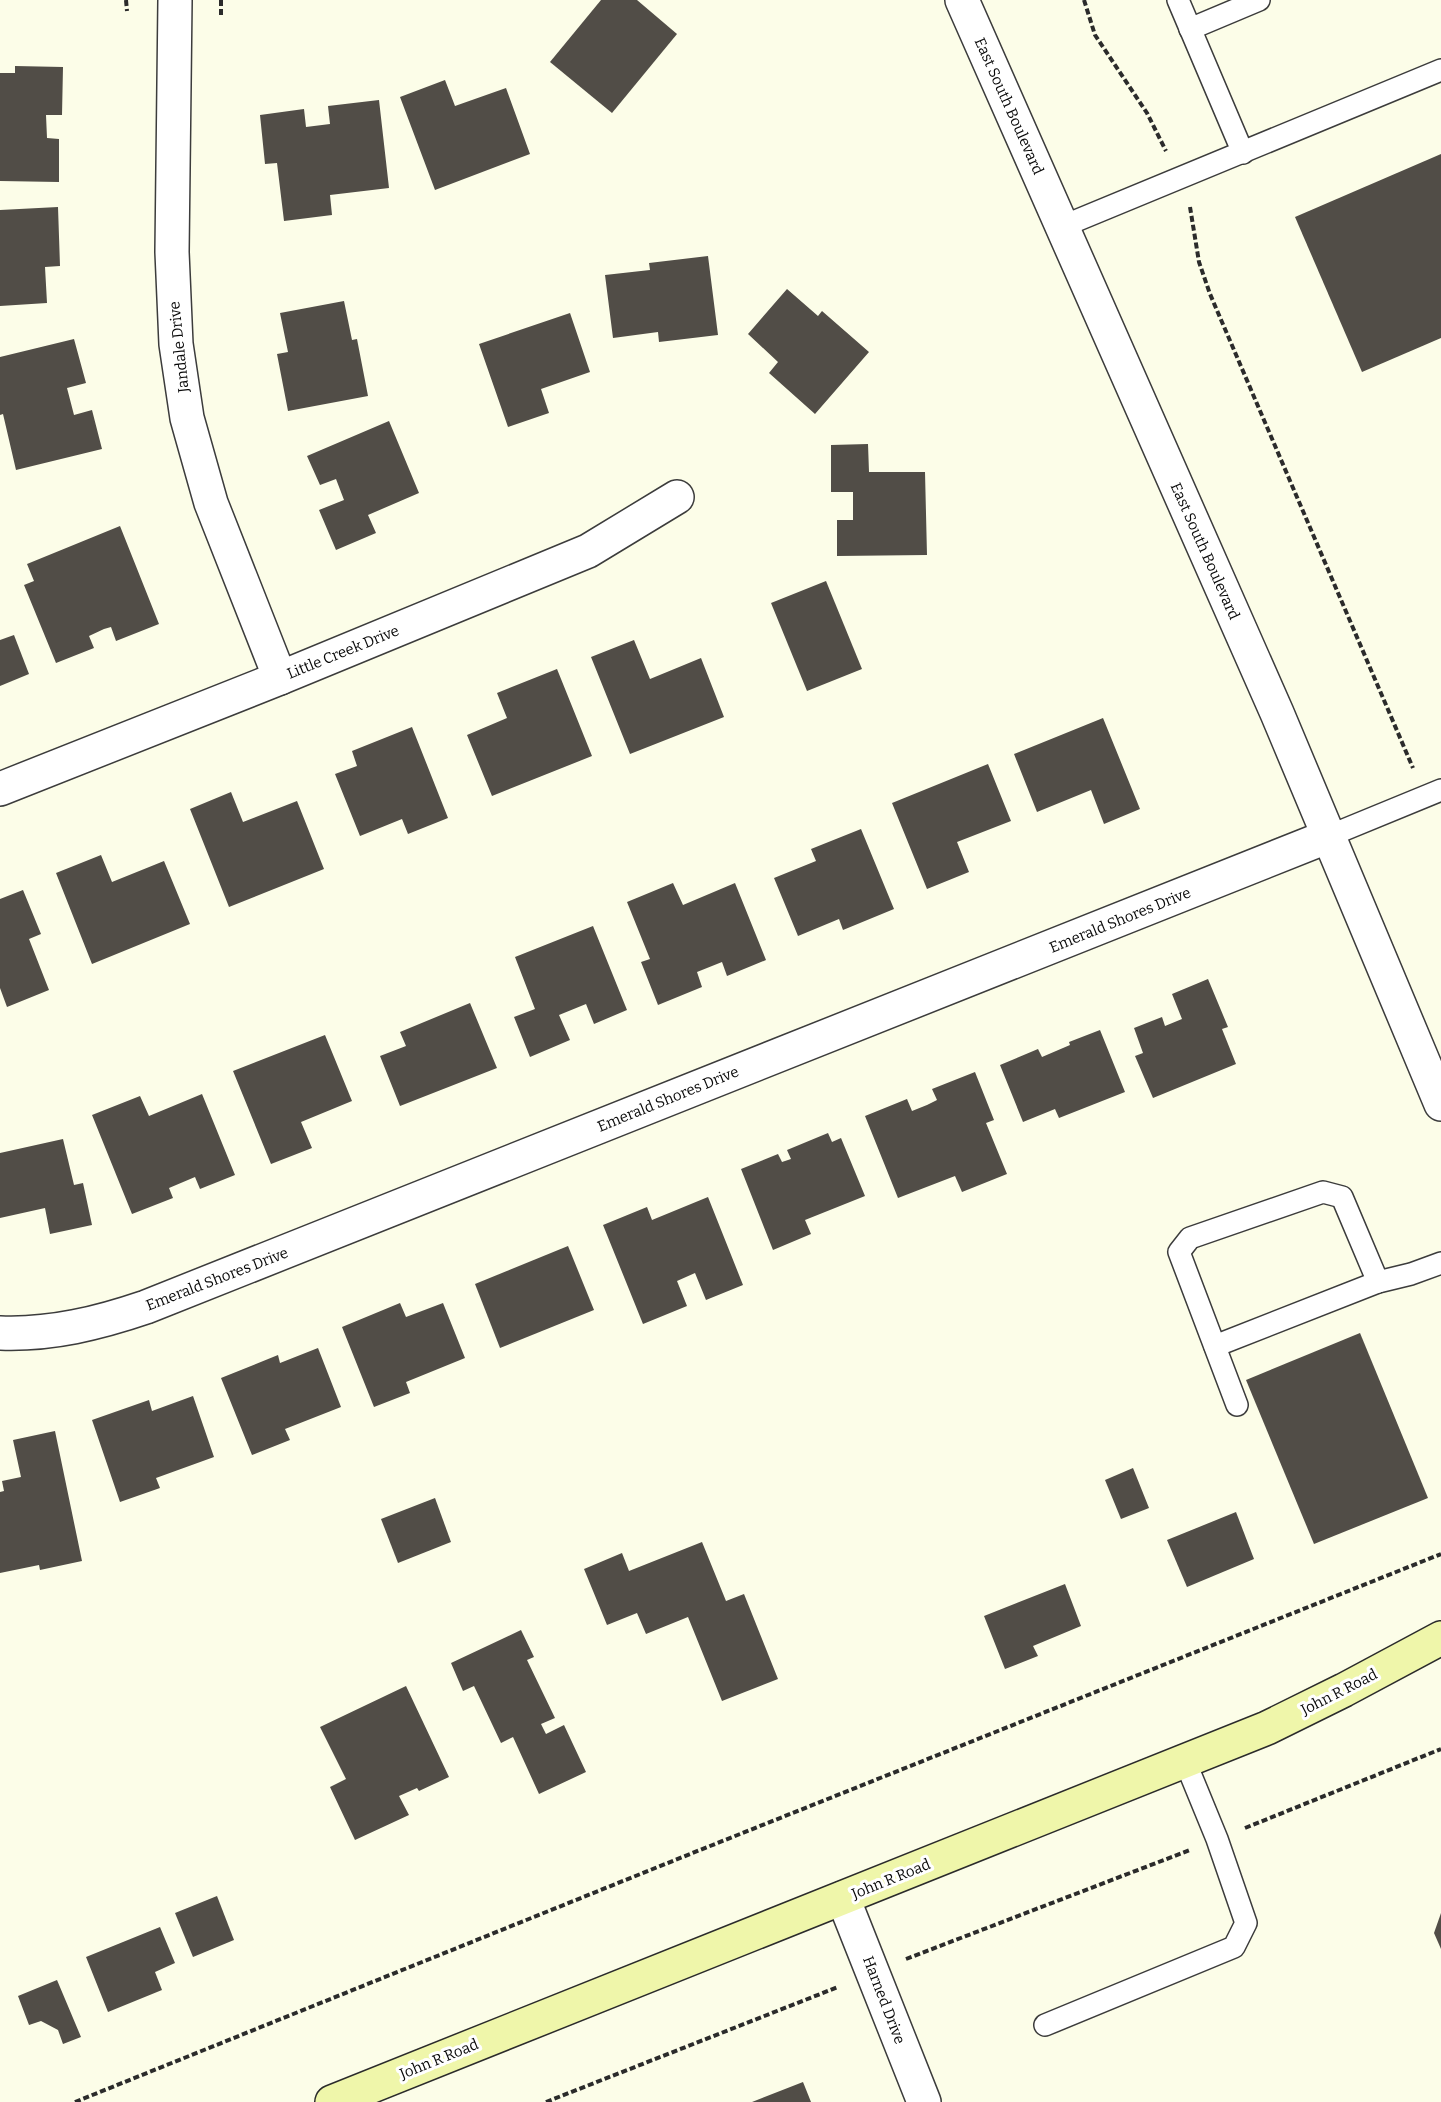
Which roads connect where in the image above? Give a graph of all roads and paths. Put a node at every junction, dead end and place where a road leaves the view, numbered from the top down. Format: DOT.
graph roads {
  1 [pos="126,0"];
  2 [pos="175,0"];
  3 [pos="221,0"];
  4 [pos="962,0"];
  5 [pos="1084,0"];
  6 [pos="1178,0"];
  7 [pos="1259,0"];
  8 [pos="127,11"];
  9 [pos="221,15"];
  10 [pos="1190,29"];
  11 [pos="1441,70"];
  12 [pos="1243,153"];
  13 [pos="1169,158"];
  14 [pos="1188,199"];
  15 [pos="1061,227"];
  16 [pos="677,497"];
  17 [pos="280,678"];
  18 [pos="1414,771"];
  19 [pos="0,789"];
  20 [pos="1441,790"];
  21 [pos="1329,836"];
  22 [pos="1437,1084"];
  23 [pos="1441,1263"];
  24 [pos="1378,1282"];
  25 [pos="0,1333"];
  26 [pos="1215,1346"];
  27 [pos="1237,1405"];
  28 [pos="1441,1554"];
  29 [pos="1441,1638"];
  30 [pos="1441,1749"];
  31 [pos="1185,1761"];
  32 [pos="1217,1839"];
  33 [pos="843,1898"];
  34 [pos="909,1958"];
  35 [pos="837,1987"];
  36 [pos="1045,2025"];
  37 [pos="75,2102"];
  38 [pos="332,2102"];
  39 [pos="546,2102"];
  40 [pos="924,2102"];
  1 -- 8 [label="path"];
  2 -- 17 [label="street, Jandale Drive"];
  3 -- 9 [label="path"];
  4 -- 15 [label="street, East South Boulevard"];
  5 -- 13 [label="path"];
  6 -- 10 [label="lane"];
  7 -- 10 [label="lane"];
  10 -- 12 [label="lane"];
  11 -- 12 [label="lane"];
  12 -- 15 [label="lane"];
  14 -- 18 [label="path"];
  15 -- 21 [label="street, East South Boulevard"];
  16 -- 17 [label="street, Little Creek Drive"];
  17 -- 19 [label="street, Little Creek Drive"];
  20 -- 21 [label="lane"];
  21 -- 22 [label="street, East South Boulevard"];
  21 -- 25 [label="street, Emerald Shores Drive"];
  23 -- 24 [label="lane"];
  24 -- 26 [label="lane"];
  24 -- 26 [label="lane"];
  26 -- 27 [label="lane"];
  28 -- 37 [label="path"];
  29 -- 31 [label="main road, John R Road"];
  30 -- 32 [label="path"];
  31 -- 32 [label="lane"];
  31 -- 33 [label="main road, John R Road"];
  32 -- 34 [label="path"];
  32 -- 36 [label="lane"];
  33 -- 38 [label="main road, John R Road"];
  33 -- 40 [label="street, Harned Drive"];
  35 -- 39 [label="path"];
}
